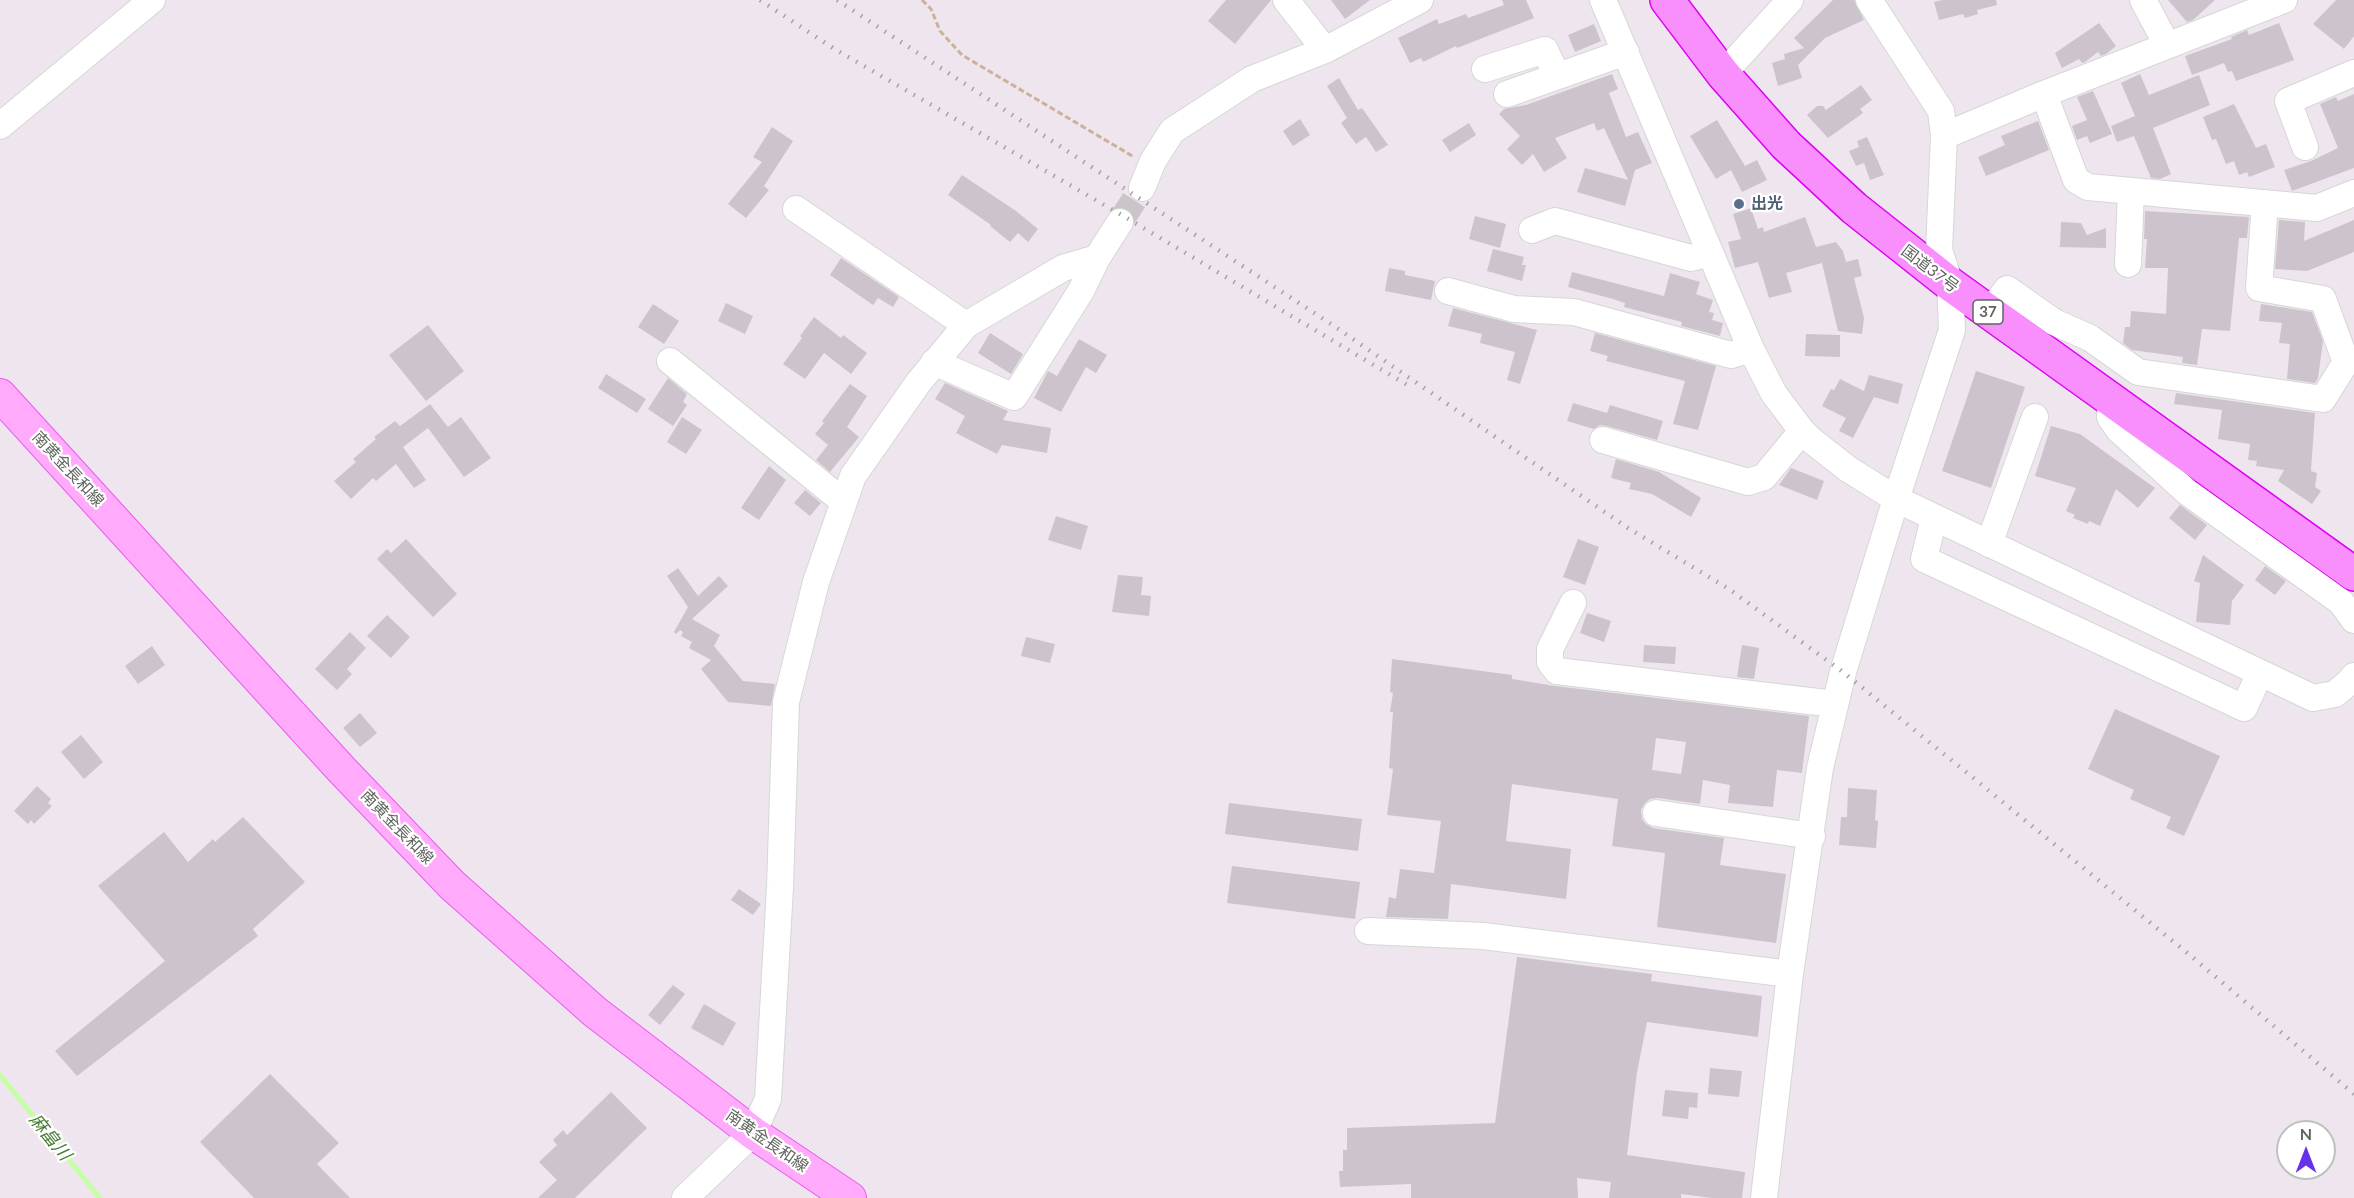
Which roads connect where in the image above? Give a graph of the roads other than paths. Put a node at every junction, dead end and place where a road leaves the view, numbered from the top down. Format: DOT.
graph roads {
  1 [pos="152,0"];
  2 [pos="1286,0"];
  3 [pos="1420,0"];
  4 [pos="1603,0"];
  5 [pos="1667,0"];
  6 [pos="1790,0"];
  7 [pos="2143,0"];
  8 [pos="2284,0"];
  9 [pos="1872,1"];
  10 [pos="2167,45"];
  11 [pos="1324,50"];
  12 [pos="1626,52"];
  13 [pos="1485,69"];
  14 [pos="2354,73"];
  15 [pos="1723,74"];
  16 [pos="1557,76"];
  17 [pos="1507,94"];
  18 [pos="2044,94"];
  19 [pos="0,126"];
  20 [pos="1944,136"];
  21 [pos="2305,147"];
  22 [pos="1142,188"];
  23 [pos="2131,191"];
  24 [pos="2354,193"];
  25 [pos="2265,203"];
  26 [pos="796,209"];
  27 [pos="1120,222"];
  28 [pos="1532,230"];
  29 [pos="1710,253"];
  30 [pos="1097,258"];
  31 [pos="2128,264"];
  32 [pos="1950,284"];
  33 [pos="1448,291"];
  34 [pos="1990,312"];
  35 [pos="966,325"];
  36 [pos="1751,349"];
  37 [pos="670,361"];
  38 [pos="934,362"];
  39 [pos="0,395"];
  40 [pos="2110,399"];
  41 [pos="2035,417"];
  42 [pos="1802,431"];
  43 [pos="1603,440"];
  44 [pos="1896,499"];
  45 [pos="844,502"];
  46 [pos="1934,518"];
  47 [pos="1989,544"];
  48 [pos="2354,574"];
  49 [pos="2107,600"];
  50 [pos="1573,603"];
  51 [pos="2354,620"];
  52 [pos="2092,637"];
  53 [pos="2260,673"];
  54 [pos="2354,676"];
  55 [pos="1835,704"];
  56 [pos="1656,813"];
  57 [pos="1812,836"];
  58 [pos="1368,931"];
  59 [pos="1790,974"];
  60 [pos="753,1133"];
  61 [pos="685,1198"];
  62 [pos="850,1198"];
  63 [pos="1764,1198"];
  1 -- 19 [label="street"];
  2 -- 11 [label="street"];
  3 -- 11 [label="street"];
  4 -- 12 [label="street"];
  5 -- 15 [label="highway, 国道37号 / 37"];
  6 -- 15 [label="street"];
  7 -- 10 [label="street"];
  8 -- 10 [label="street"];
  9 -- 20 [label="street"];
  10 -- 18 [label="street"];
  11 -- 22 [label="street"];
  12 -- 16 [label="street"];
  12 -- 29 [label="street"];
  13 -- 16 [label="street"];
  14 -- 21 [label="street"];
  15 -- 32 [label="highway, 国道37号 / 37"];
  16 -- 17 [label="street"];
  18 -- 20 [label="street"];
  18 -- 23 [label="street"];
  20 -- 32 [label="street"];
  23 -- 25 [label="street"];
  23 -- 31 [label="street"];
  24 -- 25 [label="street"];
  25 -- 34 [label="street"];
  26 -- 35 [label="street"];
  27 -- 30 [label="street"];
  28 -- 29 [label="street"];
  29 -- 36 [label="street"];
  30 -- 35 [label="street"];
  30 -- 38 [label="street"];
  32 -- 34 [label="highway, 国道37号 / 37"];
  32 -- 44 [label="street"];
  33 -- 36 [label="street"];
  34 -- 40 [label="highway, 国道37号 / 37"];
  35 -- 38 [label="street"];
  36 -- 42 [label="street"];
  37 -- 45 [label="street"];
  38 -- 45 [label="street"];
  39 -- 60 [label="main road, 南黄金長和線"];
  40 -- 48 [label="highway, 国道37号 / 37"];
  40 -- 51 [label="street"];
  41 -- 47 [label="street"];
  42 -- 43 [label="street"];
  42 -- 44 [label="street"];
  44 -- 46 [label="street"];
  44 -- 55 [label="street"];
  45 -- 60 [label="street"];
  46 -- 47 [label="street"];
  46 -- 52 [label="street"];
  47 -- 49 [label="street"];
  49 -- 52 [label="street"];
  49 -- 53 [label="street"];
  50 -- 55 [label="street"];
  52 -- 53 [label="street"];
  53 -- 54 [label="street"];
  55 -- 57 [label="street"];
  56 -- 57 [label="street"];
  57 -- 59 [label="street"];
  58 -- 59 [label="street"];
  59 -- 63 [label="street"];
  60 -- 61 [label="street"];
  60 -- 62 [label="main road, 南黄金長和線"];
}
